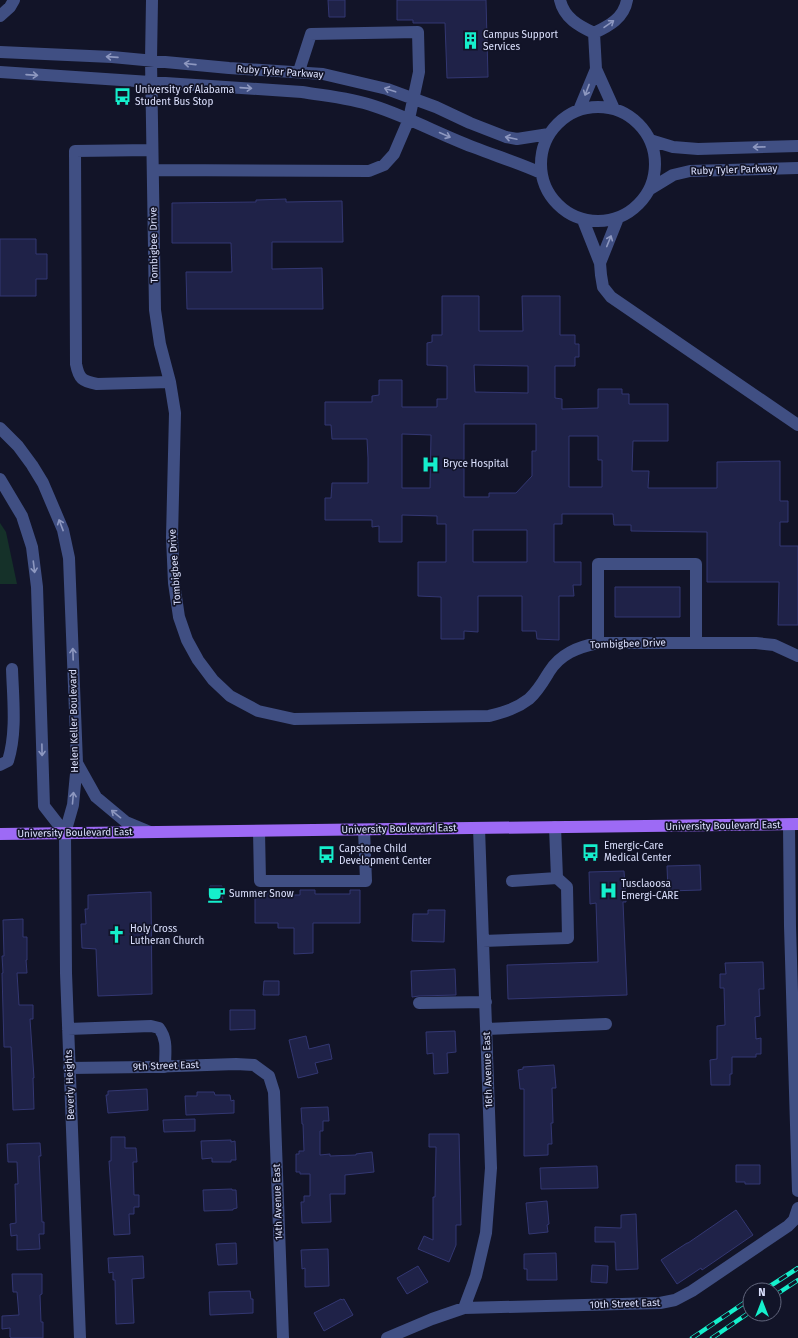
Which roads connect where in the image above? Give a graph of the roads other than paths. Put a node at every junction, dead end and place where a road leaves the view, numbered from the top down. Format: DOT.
graph roads {
  1 [pos="14,0"];
  2 [pos="152,0"];
  3 [pos="560,0"];
  4 [pos="627,0"];
  5 [pos="0,16"];
  6 [pos="594,33"];
  7 [pos="0,52"];
  8 [pos="151,60"];
  9 [pos="596,69"];
  10 [pos="299,71"];
  11 [pos="0,72"];
  12 [pos="151,81"];
  13 [pos="414,98"];
  14 [pos="614,109"];
  15 [pos="580,110"];
  16 [pos="409,119"];
  17 [pos="549,134"];
  18 [pos="650,140"];
  19 [pos="798,146"];
  20 [pos="152,150"];
  21 [pos="798,168"];
  22 [pos="153,170"];
  23 [pos="541,173"];
  24 [pos="650,189"];
  25 [pos="618,218"];
  26 [pos="583,220"];
  27 [pos="600,263"];
  28 [pos="170,382"];
  29 [pos="798,425"];
  30 [pos="0,428"];
  31 [pos="0,479"];
  32 [pos="696,642"];
  33 [pos="598,643"];
  34 [pos="798,656"];
  35 [pos="12,669"];
  36 [pos="77,763"];
  37 [pos="0,765"];
  38 [pos="793,824"];
  39 [pos="555,827"];
  40 [pos="480,828"];
  41 [pos="364,830"];
  42 [pos="260,831"];
  43 [pos="150,832"];
  44 [pos="65,833"];
  45 [pos="0,834"];
  46 [pos="557,878"];
  47 [pos="512,881"];
  48 [pos="484,941"];
  49 [pos="794,946"];
  50 [pos="486,1002"];
  51 [pos="419,1003"];
  52 [pos="606,1024"];
  53 [pos="68,1029"];
  54 [pos="487,1029"];
  55 [pos="165,1067"];
  56 [pos="69,1068"];
  57 [pos="262,1070"];
  58 [pos="798,1191"];
  59 [pos="798,1208"];
  60 [pos="464,1308"];
  61 [pos="80,1338"];
  62 [pos="283,1338"];
  63 [pos="386,1338"];
  1 -- 5 [label="street"];
  2 -- 8 [label="street, Tombigbee Drive"];
  3 -- 6 [label="street"];
  6 -- 4 [label="street, one-way"];
  6 -- 9 [label="street"];
  8 -- 7 [label="street, Ruby Tyler Parkway, one-way"];
  10 -- 8 [label="street, Ruby Tyler Parkway, one-way"];
  8 -- 12 [label="street, Tombigbee Drive"];
  9 -- 14 [label="street"];
  9 -- 15 [label="street, one-way"];
  13 -- 10 [label="street, Ruby Tyler Parkway, one-way"];
  10 -- 13 [label="street"];
  11 -- 12 [label="street, Ruby Tyler Parkway, one-way"];
  12 -- 16 [label="street, Ruby Tyler Parkway, one-way"];
  12 -- 20 [label="street, Tombigbee Drive"];
  13 -- 16 [label="street"];
  17 -- 13 [label="street, Ruby Tyler Parkway, one-way"];
  14 -- 15 [label="street"];
  14 -- 18 [label="street"];
  15 -- 17 [label="street"];
  16 -- 22 [label="street"];
  16 -- 23 [label="street, Ruby Tyler Parkway, one-way"];
  17 -- 23 [label="street"];
  19 -- 18 [label="street, one-way"];
  18 -- 24 [label="street"];
  20 -- 22 [label="street, Tombigbee Drive"];
  20 -- 28 [label="street"];
  21 -- 24 [label="street, Ruby Tyler Parkway"];
  22 -- 28 [label="street, Tombigbee Drive"];
  23 -- 26 [label="street"];
  24 -- 25 [label="street"];
  25 -- 26 [label="street"];
  27 -- 25 [label="street, one-way"];
  26 -- 27 [label="street"];
  27 -- 29 [label="street"];
  28 -- 33 [label="street, Tombigbee Drive"];
  36 -- 30 [label="street, Helen Keller Boulevard, one-way"];
  31 -- 44 [label="street, one-way"];
  32 -- 33 [label="street, Tombigbee Drive"];
  32 -- 33 [label="street"];
  32 -- 34 [label="street, Tombigbee Drive"];
  35 -- 37 [label="street"];
  43 -- 36 [label="street, one-way"];
  44 -- 36 [label="street, Helen Keller Boulevard, one-way"];
  38 -- 39 [label="main road, University Boulevard East"];
  38 -- 49 [label="street"];
  39 -- 40 [label="main road, University Boulevard East"];
  39 -- 46 [label="street"];
  40 -- 41 [label="main road, University Boulevard East"];
  40 -- 48 [label="street, 16th Avenue East"];
  41 -- 42 [label="main road, University Boulevard East"];
  41 -- 42 [label="street"];
  42 -- 43 [label="main road, University Boulevard East"];
  43 -- 44 [label="main road, University Boulevard East"];
  44 -- 45 [label="main road, University Boulevard East"];
  44 -- 53 [label="street, Beverly Heights"];
  46 -- 47 [label="street"];
  46 -- 48 [label="street"];
  48 -- 50 [label="street, 16th Avenue East"];
  49 -- 58 [label="street"];
  50 -- 51 [label="street"];
  50 -- 54 [label="street, 16th Avenue East"];
  52 -- 54 [label="street"];
  53 -- 55 [label="street"];
  53 -- 56 [label="street, Beverly Heights"];
  54 -- 60 [label="street, 16th Avenue East"];
  55 -- 56 [label="street, 9th Street East"];
  55 -- 57 [label="street, 9th Street East"];
  56 -- 61 [label="street, Beverly Heights"];
  57 -- 62 [label="street, 14th Avenue East"];
  59 -- 60 [label="street, 10th Street East"];
  60 -- 63 [label="street"];
}
